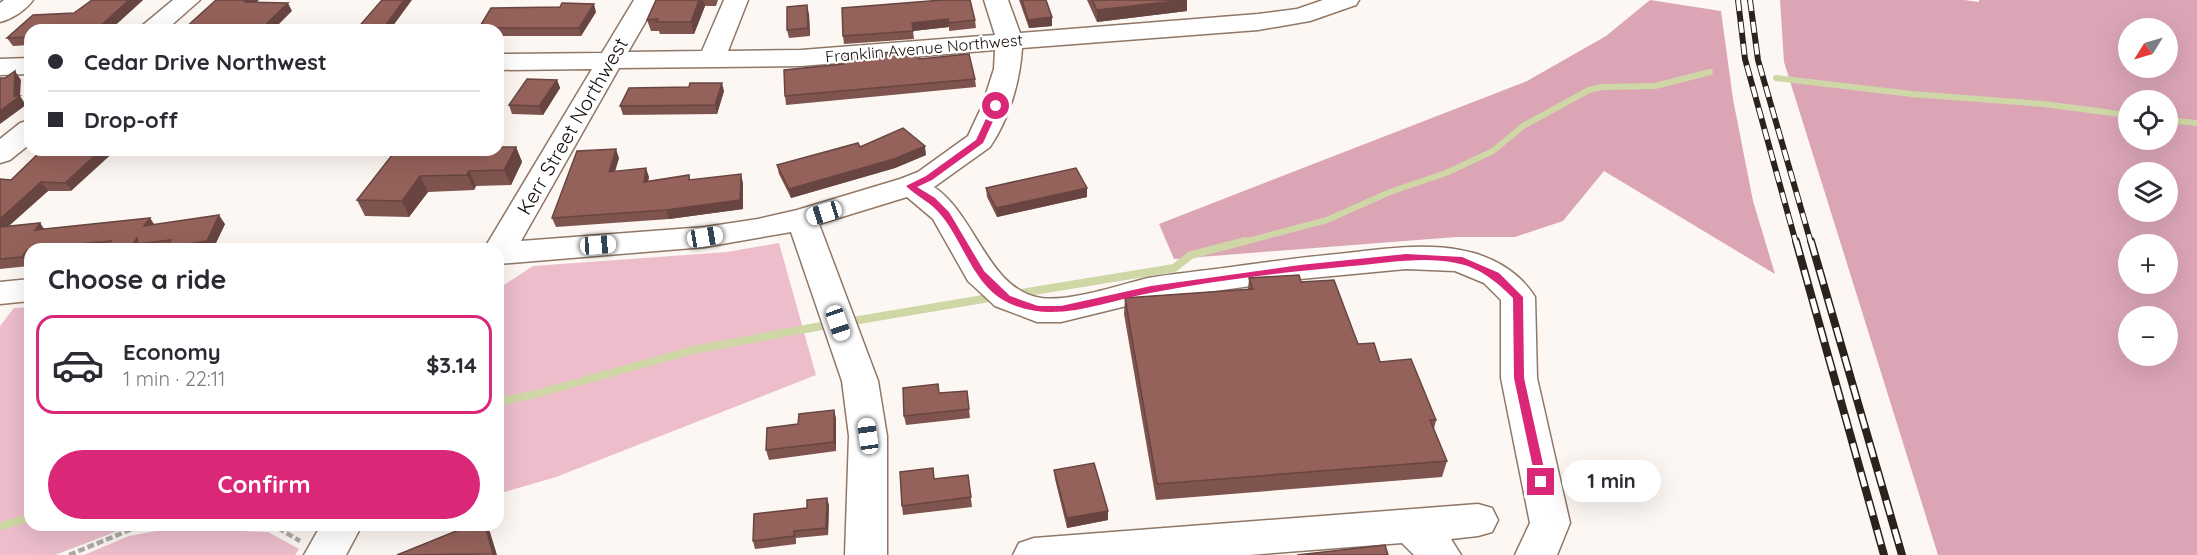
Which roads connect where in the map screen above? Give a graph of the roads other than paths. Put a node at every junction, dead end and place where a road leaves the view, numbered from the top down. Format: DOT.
graph roads {
  1 [pos="21,0"];
  2 [pos="188,0"];
  3 [pos="646,0"];
  4 [pos="736,0"];
  5 [pos="996,0"];
  6 [pos="1218,0"];
  7 [pos="1347,0"];
  8 [pos="0,14"];
  9 [pos="158,24"];
  10 [pos="1229,24"];
  11 [pos="1009,41"];
  12 [pos="714,54"];
  13 [pos="612,60"];
  14 [pos="504,62"];
  15 [pos="24,66"];
  16 [pos="0,67"];
  17 [pos="24,134"];
  18 [pos="0,154"];
  19 [pos="910,186"];
  20 [pos="802,219"];
  21 [pos="503,243"];
  22 [pos="504,252"];
  23 [pos="24,291"];
  24 [pos="0,293"];
  25 [pos="1478,520"];
  26 [pos="335,531"];
  27 [pos="1413,541"];
  28 [pos="314,549"];
  29 [pos="866,555"];
  30 [pos="1034,555"];
  31 [pos="1440,555"];
  32 [pos="1536,555"];
  1 -- 8 [label="street"];
  2 -- 9 [label="street"];
  3 -- 13 [label="street, Kerr Street Northwest"];
  4 -- 12 [label="street"];
  5 -- 11 [label="street"];
  6 -- 10 [label="street"];
  7 -- 10 [label="street, Franklin Avenue Northwest"];
  10 -- 11 [label="street, Franklin Avenue Northwest"];
  11 -- 13 [label="street, Franklin Avenue Northwest"];
  11 -- 19 [label="street"];
  13 -- 14 [label="street, Franklin Avenue Northwest"];
  13 -- 21 [label="street, Kerr Street Northwest"];
  15 -- 16 [label="street"];
  17 -- 18 [label="street"];
  19 -- 20 [label="street"];
  19 -- 32 [label="street"];
  20 -- 22 [label="street"];
  20 -- 29 [label="street"];
  23 -- 24 [label="street"];
  25 -- 27 [label="street"];
  26 -- 28 [label="street"];
  27 -- 30 [label="street"];
  27 -- 31 [label="street"];
}
